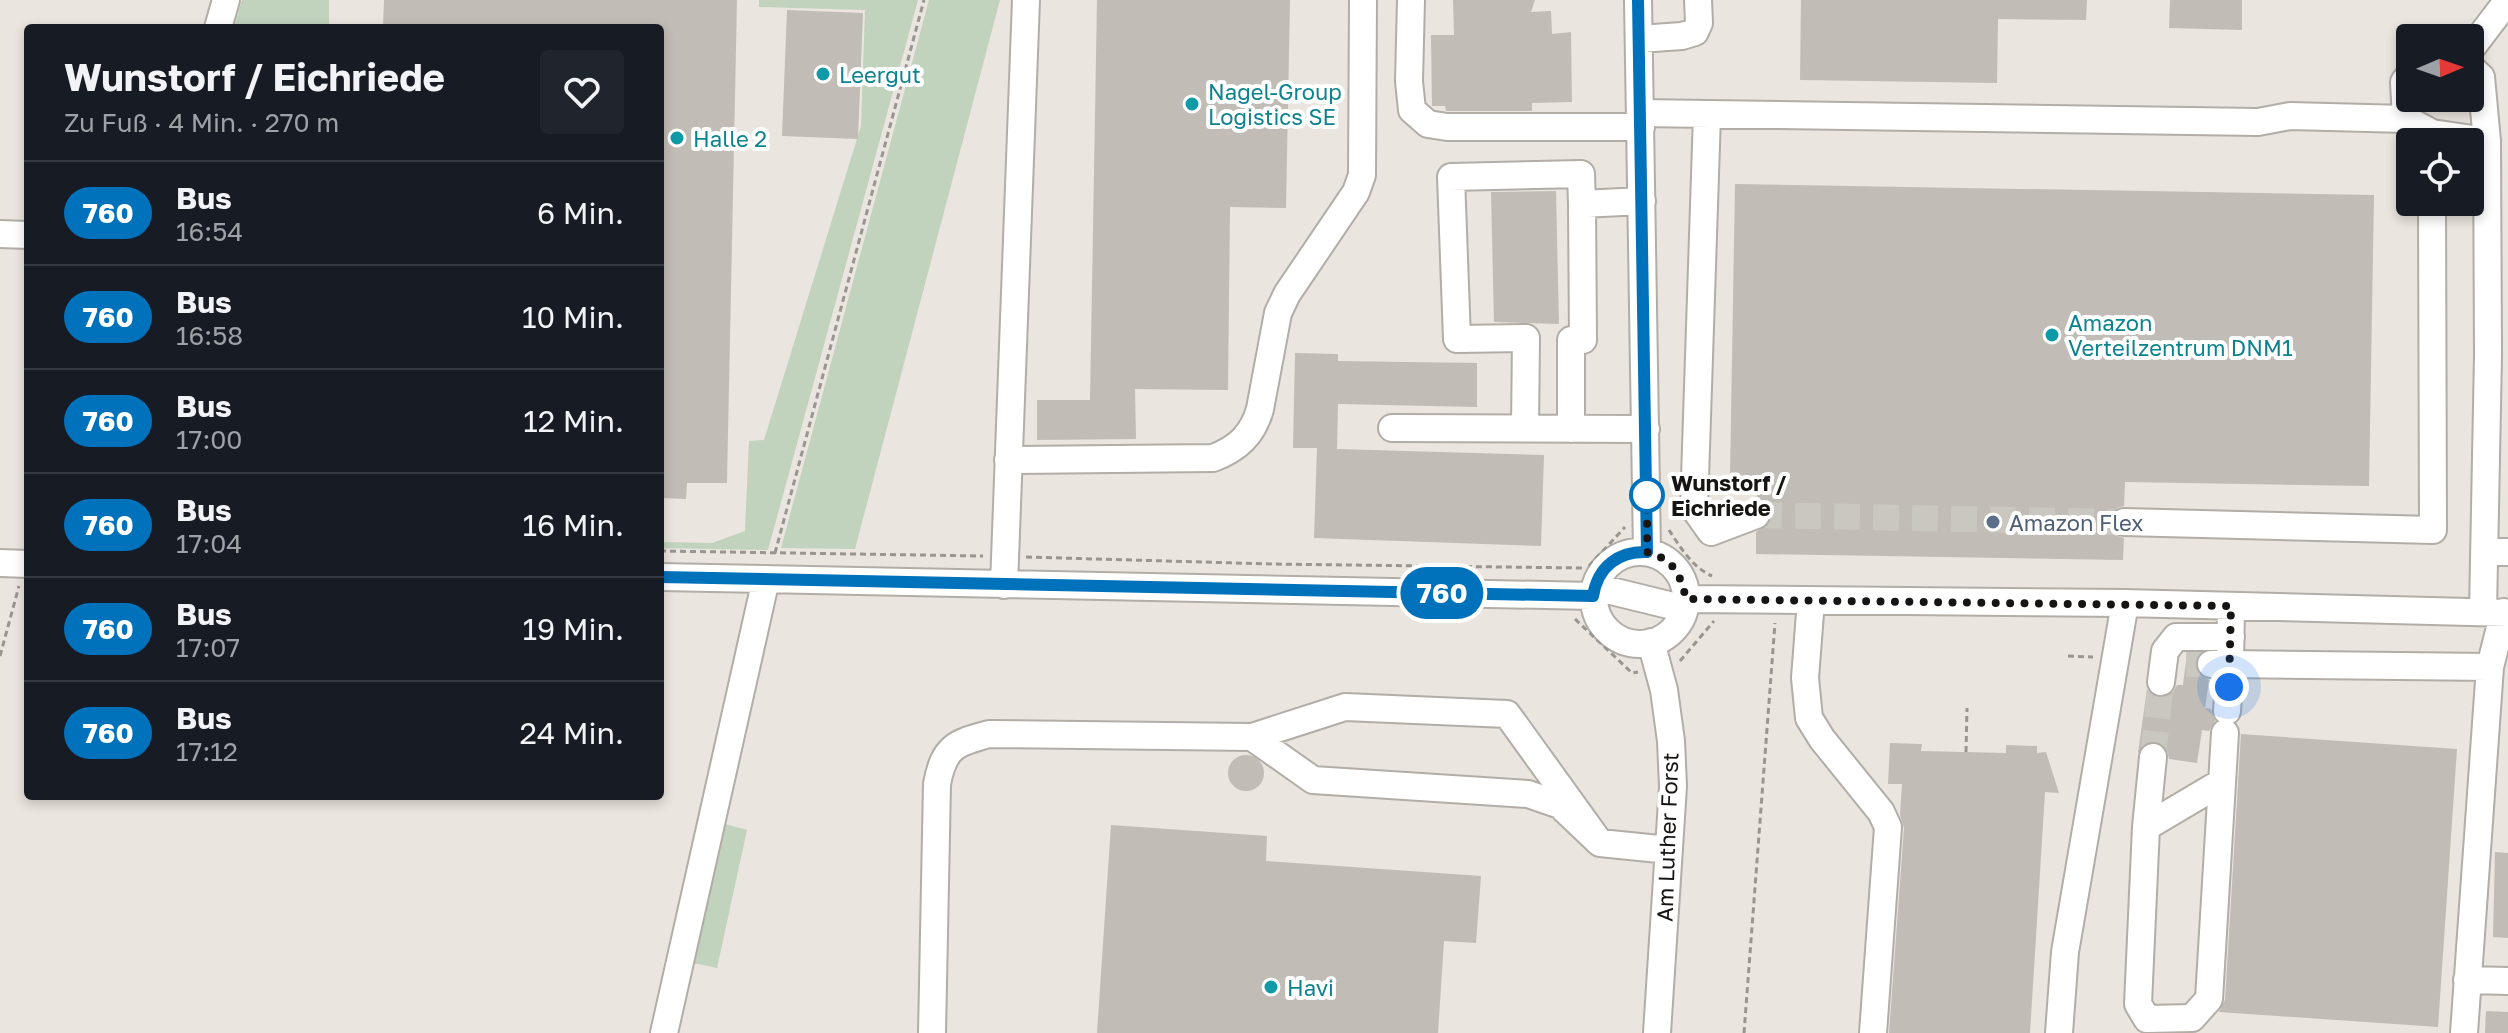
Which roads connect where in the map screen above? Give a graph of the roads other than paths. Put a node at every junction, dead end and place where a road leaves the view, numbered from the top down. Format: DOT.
graph roads {
  1 [pos="226,0"];
  2 [pos="1026,0"];
  3 [pos="1363,0"];
  4 [pos="1411,0"];
  5 [pos="1638,0"];
  6 [pos="1698,0"];
  7 [pos="2508,0"];
  8 [pos="219,24"];
  9 [pos="2484,32"];
  10 [pos="1639,39"];
  11 [pos="2484,109"];
  12 [pos="2406,112"];
  13 [pos="1707,115"];
  14 [pos="2406,119"];
  15 [pos="1640,120"];
  16 [pos="2418,128"];
  17 [pos="2484,141"];
  18 [pos="2487,141"];
  19 [pos="1642,201"];
  20 [pos="1582,204"];
  21 [pos="2432,216"];
  22 [pos="0,234"];
  23 [pos="24,235"];
  24 [pos="1392,428"];
  25 [pos="1525,428"];
  26 [pos="1571,429"];
  27 [pos="1646,429"];
  28 [pos="1008,460"];
  29 [pos="1756,515"];
  30 [pos="2124,522"];
  31 [pos="1647,552"];
  32 [pos="2496,552"];
  33 [pos="664,577"];
  34 [pos="766,579"];
  35 [pos="1004,585"];
  36 [pos="1594,591"];
  37 [pos="1811,600"];
  38 [pos="2125,603"];
  39 [pos="1685,604"];
  40 [pos="2176,604"];
  41 [pos="2231,606"];
  42 [pos="2498,612"];
  43 [pos="2176,637"];
  44 [pos="2231,637"];
  45 [pos="1651,642"];
  46 [pos="2209,664"];
  47 [pos="2490,667"];
  48 [pos="2161,682"];
  49 [pos="2498,714"];
  50 [pos="1252,737"];
  51 [pos="2153,757"];
  52 [pos="2222,782"];
  53 [pos="2146,827"];
  54 [pos="1600,843"];
  55 [pos="1669,850"];
  56 [pos="2467,980"];
  57 [pos="2508,981"];
  58 [pos="664,1033"];
  59 [pos="932,1033"];
  60 [pos="1657,1033"];
  61 [pos="1873,1033"];
  62 [pos="2059,1033"];
  63 [pos="2464,1033"];
  1 -- 8 [label="street"];
  2 -- 28 [label="street"];
  3 -- 28 [label="street"];
  4 -- 15 [label="street"];
  5 -- 10 [label="street"];
  6 -- 10 [label="street"];
  7 -- 9 [label="street"];
  10 -- 15 [label="street"];
  11 -- 18 [label="street"];
  12 -- 14 [label="street"];
  13 -- 14 [label="street"];
  13 -- 15 [label="street"];
  13 -- 29 [label="street"];
  14 -- 16 [label="street"];
  15 -- 19 [label="street"];
  17 -- 18 [label="street"];
  18 -- 32 [label="street"];
  19 -- 20 [label="street"];
  19 -- 27 [label="street"];
  20 -- 25 [label="street"];
  20 -- 26 [label="street"];
  21 -- 30 [label="street"];
  22 -- 23 [label="street"];
  24 -- 25 [label="street"];
  25 -- 26 [label="street"];
  26 -- 27 [label="street"];
  27 -- 31 [label="street"];
  28 -- 35 [label="street"];
  31 -- 36 [label="street"];
  31 -- 39 [label="street"];
  32 -- 42 [label="street"];
  33 -- 34 [label="street"];
  34 -- 35 [label="street"];
  34 -- 58 [label="street"];
  35 -- 36 [label="street"];
  36 -- 39 [label="street"];
  36 -- 45 [label="street"];
  37 -- 38 [label="street"];
  37 -- 39 [label="street"];
  37 -- 61 [label="street"];
  38 -- 40 [label="street"];
  38 -- 62 [label="street"];
  39 -- 45 [label="street"];
  40 -- 41 [label="street"];
  40 -- 43 [label="street"];
  41 -- 42 [label="street"];
  41 -- 44 [label="street"];
  42 -- 47 [label="street"];
  43 -- 44 [label="street"];
  43 -- 46 [label="street"];
  43 -- 48 [label="street"];
  44 -- 46 [label="street"];
  45 -- 55 [label="street, Am Luther Forst"];
  46 -- 47 [label="street"];
  46 -- 52 [label="street"];
  47 -- 49 [label="street"];
  49 -- 56 [label="street"];
  50 -- 54 [label="street"];
  50 -- 54 [label="street"];
  50 -- 59 [label="street"];
  51 -- 53 [label="street"];
  52 -- 53 [label="street"];
  52 -- 53 [label="street"];
  54 -- 55 [label="street"];
  55 -- 60 [label="street, Am Luther Forst"];
  56 -- 57 [label="street"];
  56 -- 63 [label="street"];
}
